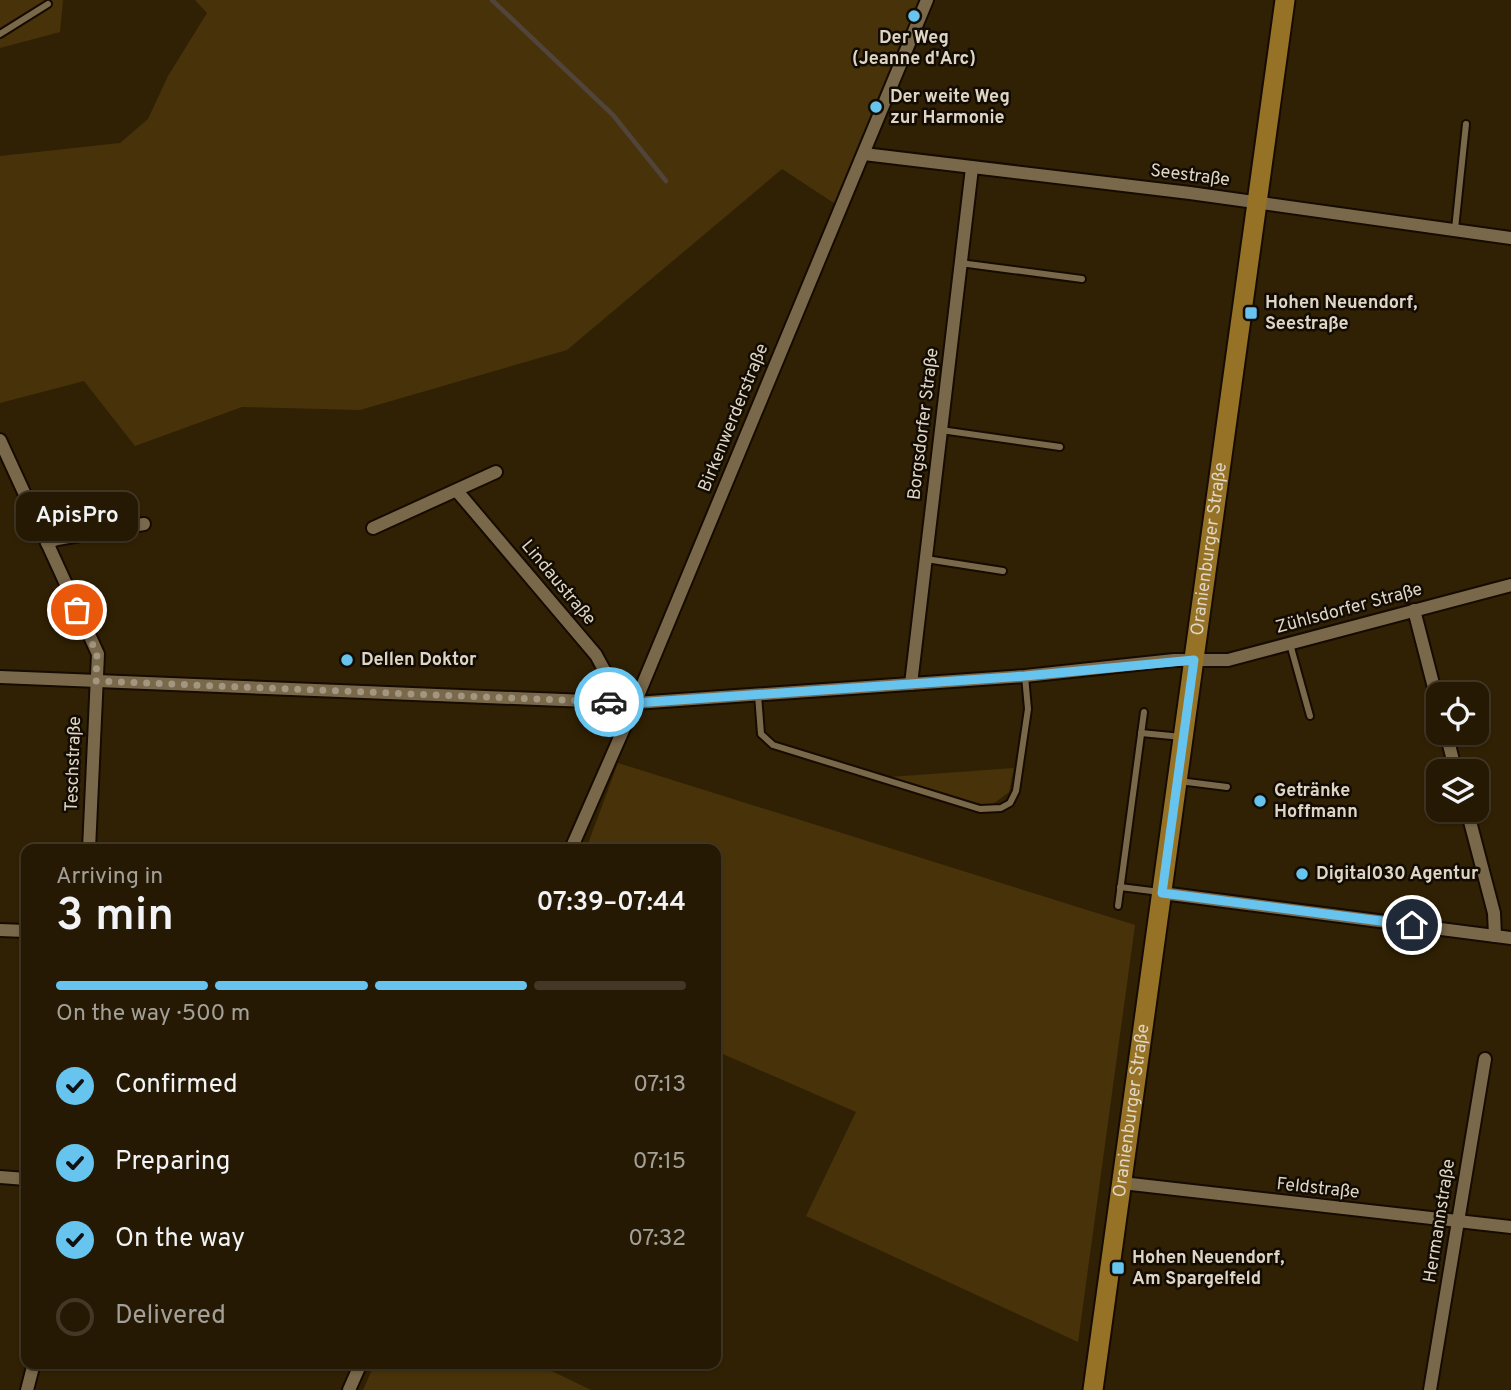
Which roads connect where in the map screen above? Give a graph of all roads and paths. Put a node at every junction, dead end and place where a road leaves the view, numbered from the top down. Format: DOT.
graph roads {
  1 [pos="927,0"];
  2 [pos="1285,0"];
  3 [pos="48,4"];
  4 [pos="0,34"];
  5 [pos="1465,124"];
  6 [pos="864,153"];
  7 [pos="972,168"];
  8 [pos="1257,202"];
  9 [pos="1455,229"];
  10 [pos="1511,238"];
  11 [pos="960,263"];
  12 [pos="1082,279"];
  13 [pos="941,430"];
  14 [pos="0,440"];
  15 [pos="1060,447"];
  16 [pos="496,472"];
  17 [pos="457,491"];
  18 [pos="144,524"];
  19 [pos="373,528"];
  20 [pos="47,543"];
  21 [pos="926,559"];
  22 [pos="1003,571"];
  23 [pos="1511,585"];
  24 [pos="1414,610"];
  25 [pos="1290,642"];
  26 [pos="1194,660"];
  27 [pos="1025,676"];
  28 [pos="0,677"];
  29 [pos="96,681"];
  30 [pos="1433,682"];
  31 [pos="911,684"];
  32 [pos="758,695"];
  33 [pos="629,703"];
  34 [pos="1144,712"];
  35 [pos="1310,716"];
  36 [pos="1141,733"];
  37 [pos="1184,737"];
  38 [pos="1177,781"];
  39 [pos="1227,787"];
  40 [pos="1470,822"];
  41 [pos="89,844"];
  42 [pos="573,844"];
  43 [pos="1120,887"];
  44 [pos="1162,893"];
  45 [pos="1118,906"];
  46 [pos="0,930"];
  47 [pos="21,931"];
  48 [pos="1495,936"];
  49 [pos="1511,938"];
  50 [pos="1485,1059"];
  51 [pos="0,1177"];
  52 [pos="21,1179"];
  53 [pos="1122,1183"];
  54 [pos="1457,1221"];
  55 [pos="1511,1227"];
  56 [pos="32,1369"];
  57 [pos="358,1369"];
  58 [pos="27,1390"];
  59 [pos="349,1390"];
  60 [pos="1093,1390"];
  61 [pos="1430,1390"];
  1 -- 6 [label="street, Birkenwerderstraße"];
  2 -- 8 [label="main road, Oranienburger Straße"];
  3 -- 4 [label="lane"];
  5 -- 9 [label="lane"];
  6 -- 7 [label="street, Seestraße"];
  6 -- 33 [label="street, Birkenwerderstraße"];
  7 -- 8 [label="street, Seestraße"];
  7 -- 11 [label="street, Borgsdorfer Straße"];
  8 -- 9 [label="street, Seestraße"];
  8 -- 26 [label="main road, Oranienburger Straße"];
  9 -- 10 [label="street, Seestraße"];
  11 -- 12 [label="lane"];
  11 -- 13 [label="street, Borgsdorfer Straße"];
  13 -- 15 [label="lane"];
  13 -- 21 [label="street, Borgsdorfer Straße"];
  14 -- 20 [label="street, Teschstraße"];
  16 -- 17 [label="street"];
  17 -- 19 [label="street"];
  17 -- 33 [label="street, Lindaustraße"];
  18 -- 20 [label="street"];
  20 -- 29 [label="street, Teschstraße"];
  21 -- 22 [label="lane"];
  21 -- 31 [label="street, Borgsdorfer Straße"];
  23 -- 24 [label="street, Zühlsdorfer Straße"];
  24 -- 25 [label="street, Zühlsdorfer Straße"];
  24 -- 30 [label="street"];
  25 -- 26 [label="street, Zühlsdorfer Straße"];
  25 -- 35 [label="lane"];
  26 -- 27 [label="street, Zühlsdorfer Straße"];
  26 -- 37 [label="main road, Oranienburger Straße"];
  27 -- 31 [label="street, Zühlsdorfer Straße"];
  27 -- 32 [label="lane"];
  28 -- 29 [label="street, Zühlsdorfer Straße"];
  29 -- 33 [label="street, Zühlsdorfer Straße"];
  29 -- 41 [label="street, Teschstraße"];
  31 -- 32 [label="street, Zühlsdorfer Straße"];
  32 -- 33 [label="street, Zühlsdorfer Straße"];
  33 -- 42 [label="street, Birkenwerderstraße"];
  34 -- 36 [label="lane"];
  36 -- 37 [label="lane"];
  36 -- 43 [label="lane"];
  37 -- 38 [label="main road, Oranienburger Straße"];
  38 -- 39 [label="lane"];
  38 -- 44 [label="main road, Oranienburger Straße"];
  40 -- 48 [label="street"];
  43 -- 44 [label="lane"];
  43 -- 45 [label="lane"];
  44 -- 48 [label="street"];
  44 -- 53 [label="main road, Oranienburger Straße"];
  46 -- 47 [label="street"];
  48 -- 49 [label="street"];
  50 -- 54 [label="street, Hermannstraße"];
  51 -- 52 [label="street"];
  53 -- 54 [label="street, Feldstraße"];
  53 -- 60 [label="main road, Oranienburger Straße"];
  54 -- 55 [label="street, Feldstraße"];
  54 -- 61 [label="street, Hermannstraße"];
  56 -- 58 [label="street"];
  57 -- 59 [label="street"];
}
